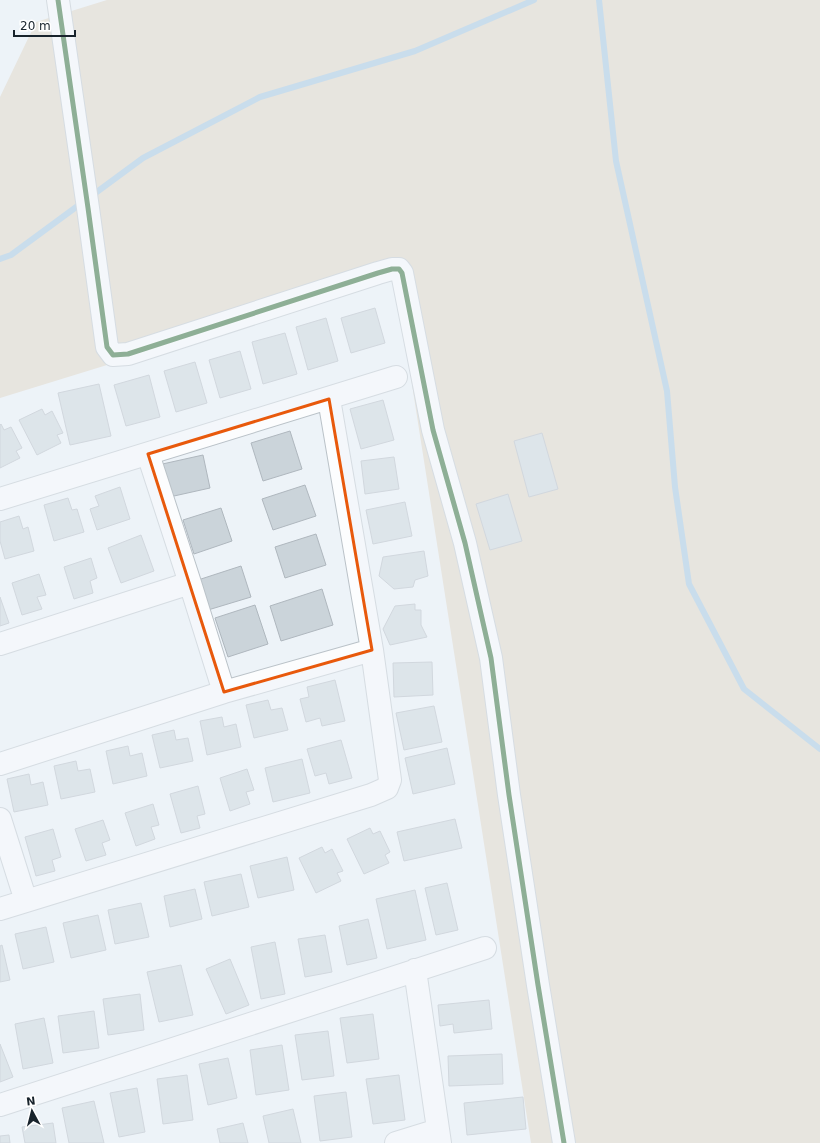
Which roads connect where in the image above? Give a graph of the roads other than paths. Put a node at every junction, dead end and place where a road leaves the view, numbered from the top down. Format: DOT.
graph roads {
  1 [pos="58,0"];
  2 [pos="396,377"];
  3 [pos="329,399"];
  4 [pos="148,454"];
  5 [pos="0,500"];
  6 [pos="190,583"];
  7 [pos="0,644"];
  8 [pos="372,650"];
  9 [pos="224,692"];
  10 [pos="0,764"];
  11 [pos="0,819"];
  12 [pos="26,901"];
  13 [pos="0,909"];
  14 [pos="485,948"];
  15 [pos="415,970"];
  16 [pos="0,1105"];
  17 [pos="439,1136"];
  18 [pos="396,1143"];
  19 [pos="564,1143"];
  1 -- 19 [label="street"];
  2 -- 3 [label="street"];
  3 -- 4 [label="street"];
  3 -- 8 [label="street"];
  4 -- 5 [label="street"];
  4 -- 6 [label="street"];
  6 -- 7 [label="street"];
  6 -- 9 [label="street"];
  8 -- 9 [label="street"];
  8 -- 12 [label="street"];
  9 -- 10 [label="street"];
  11 -- 12 [label="street"];
  12 -- 13 [label="street"];
  14 -- 15 [label="street"];
  15 -- 16 [label="street"];
  15 -- 17 [label="street"];
  17 -- 18 [label="street"];
}
